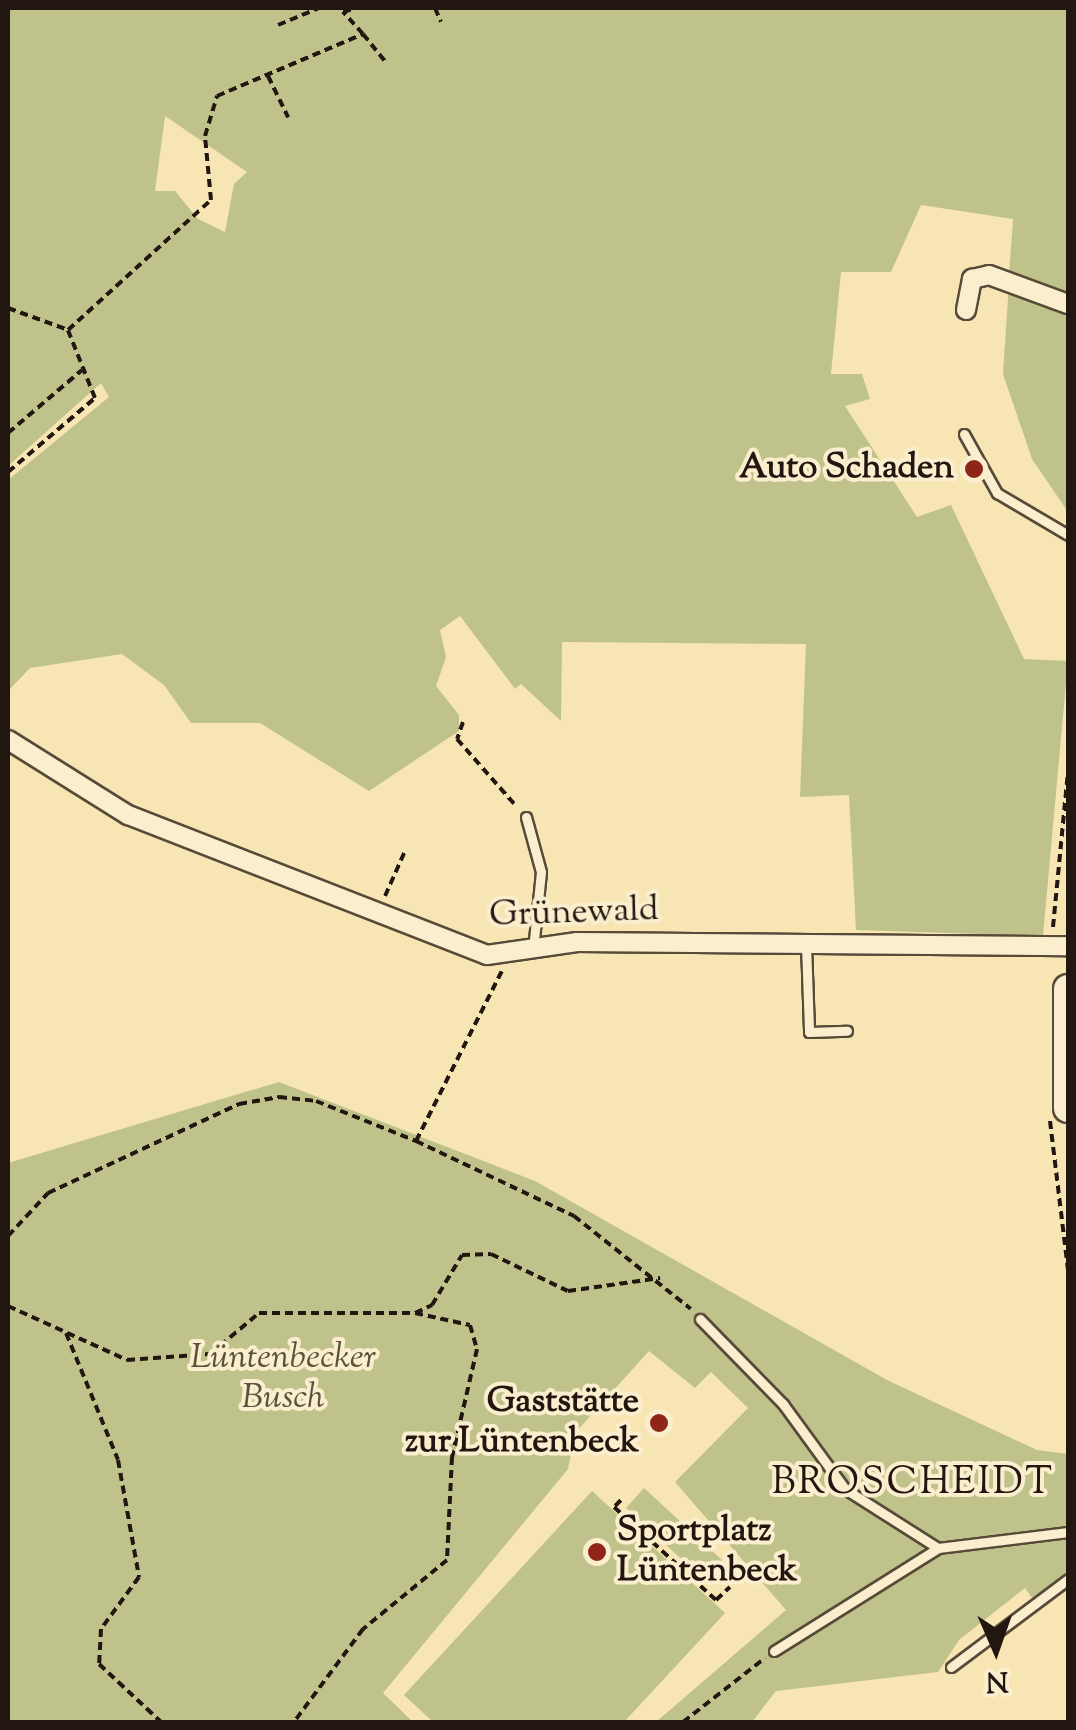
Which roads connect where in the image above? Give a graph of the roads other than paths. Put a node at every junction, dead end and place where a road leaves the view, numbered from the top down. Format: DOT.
graph roads {
  1 [pos="1068,304"];
  2 [pos="966,310"];
  3 [pos="964,434"];
  4 [pos="1068,534"];
  5 [pos="8,740"];
  6 [pos="526,817"];
  7 [pos="806,944"];
  8 [pos="1060,945"];
  9 [pos="533,949"];
  10 [pos="1068,990"];
  11 [pos="847,1031"];
  12 [pos="1068,1108"];
  13 [pos="700,1319"];
  14 [pos="1068,1532"];
  15 [pos="938,1548"];
  16 [pos="1068,1580"];
  17 [pos="774,1652"];
  18 [pos="951,1666"];
  1 -- 2 [label="street"];
  3 -- 4 [label="lane"];
  5 -- 9 [label="street, Grünewald"];
  6 -- 9 [label="lane"];
  7 -- 8 [label="street, Grünewald"];
  7 -- 9 [label="street, Grünewald"];
  7 -- 11 [label="lane"];
  10 -- 12 [label="main road"];
  13 -- 15 [label="lane"];
  14 -- 15 [label="lane"];
  15 -- 17 [label="lane"];
  16 -- 18 [label="lane"];
}
